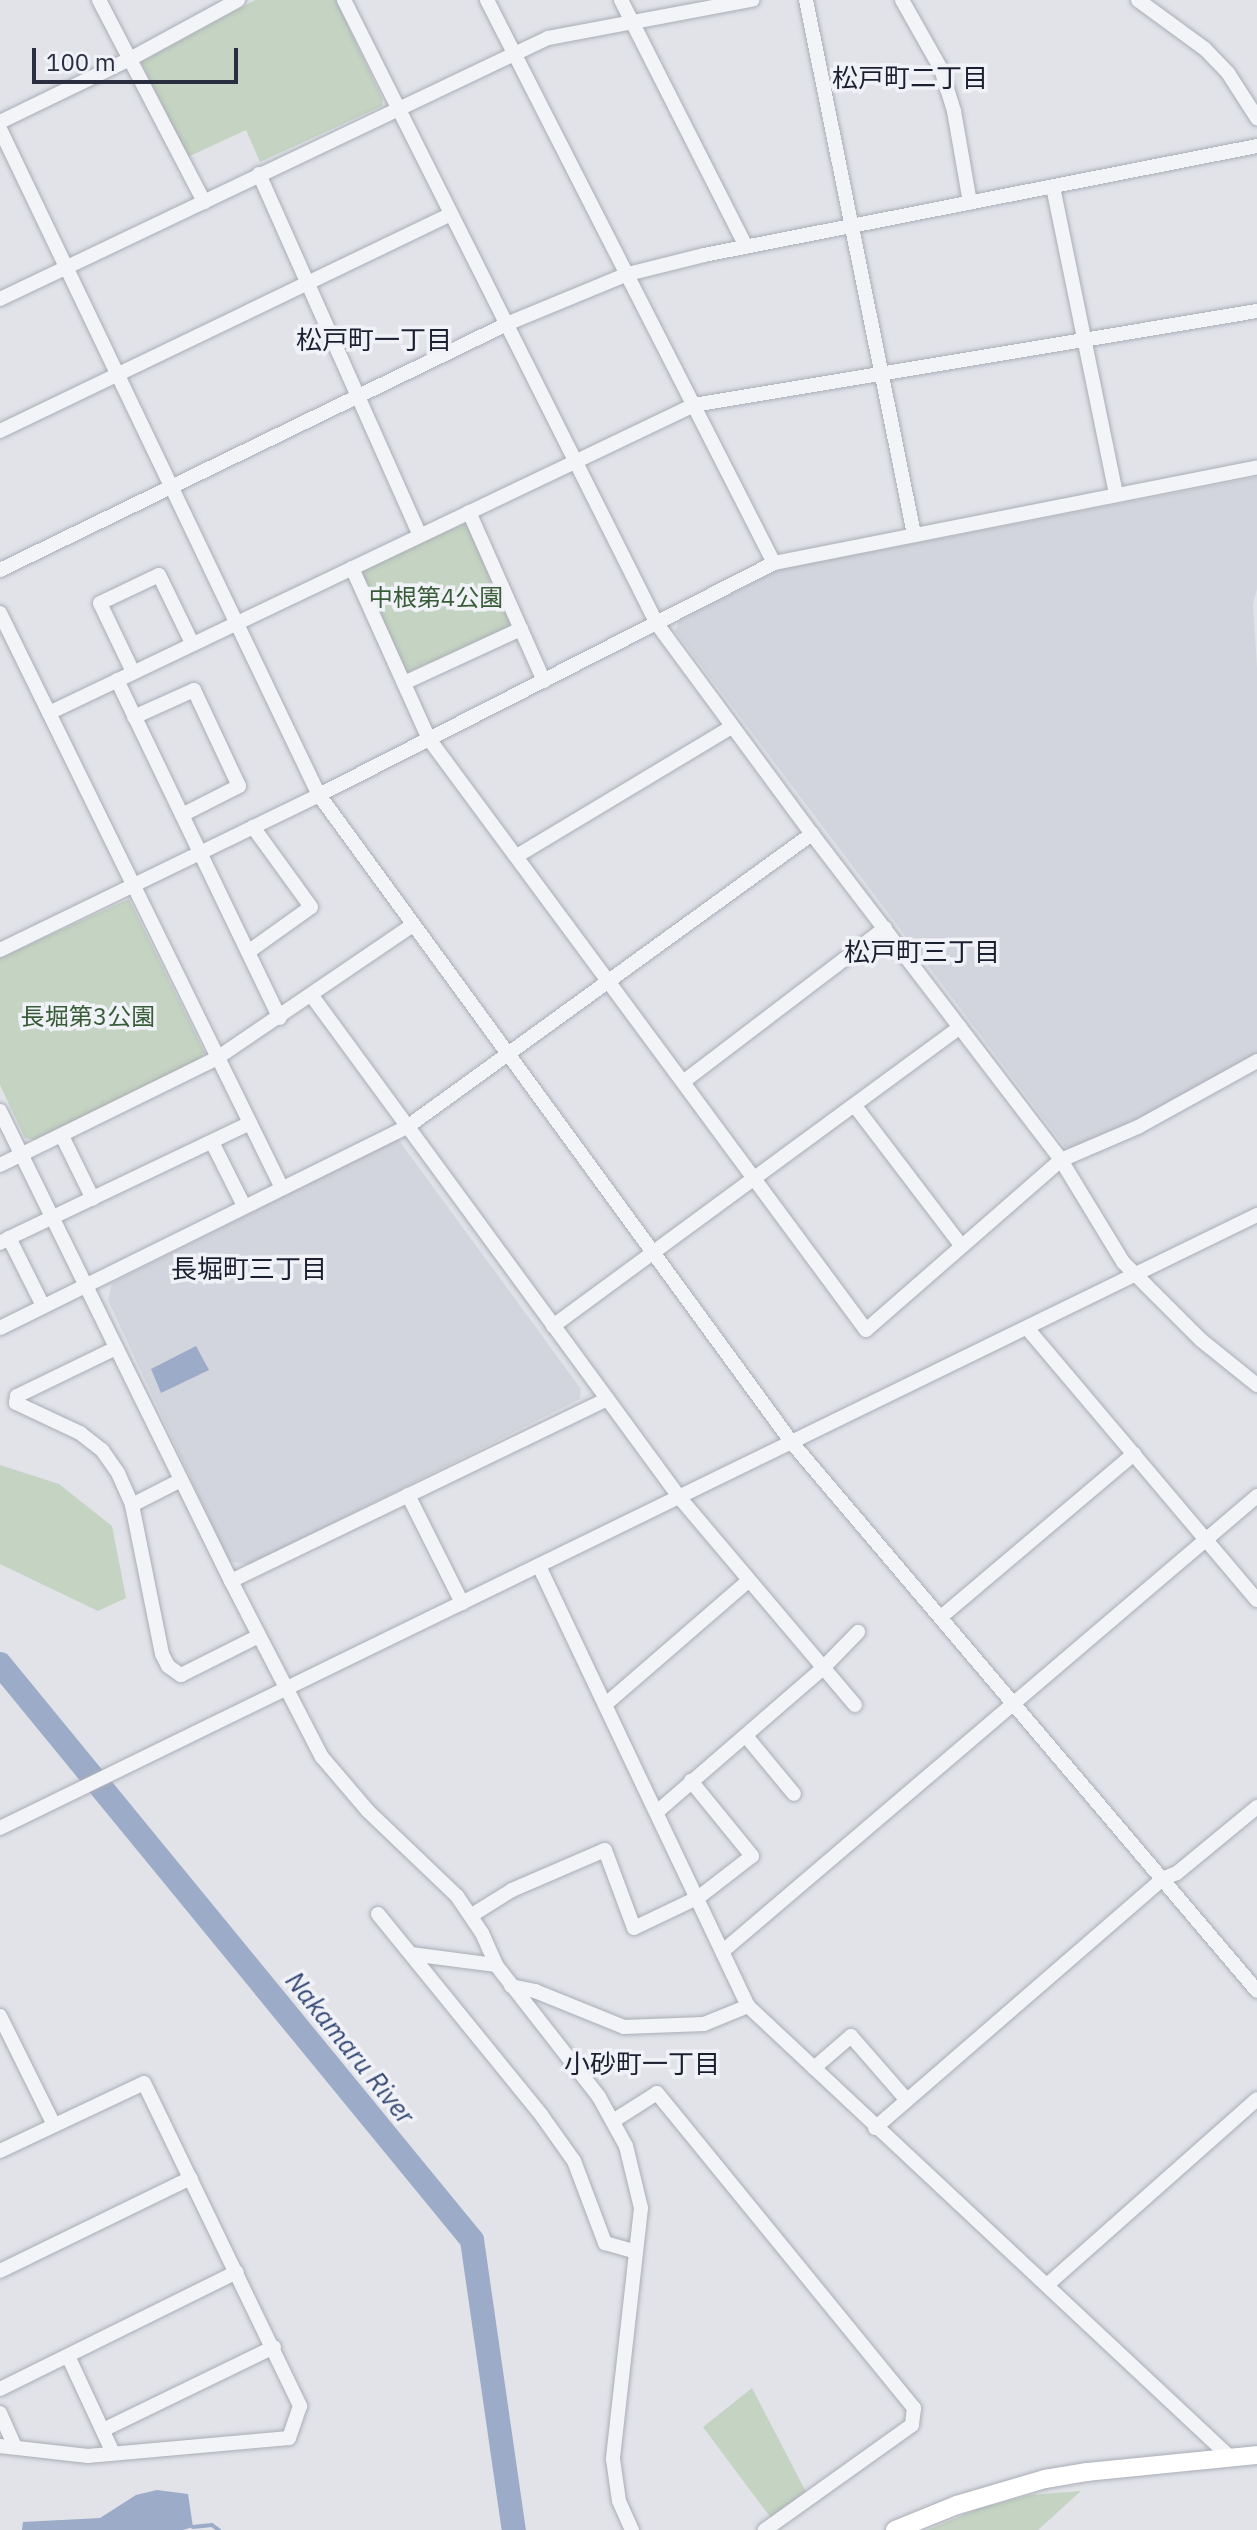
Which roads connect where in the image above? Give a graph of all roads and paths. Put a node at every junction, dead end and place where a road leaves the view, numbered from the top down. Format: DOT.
graph roads {
  1 [pos="99,0"];
  2 [pos="238,0"];
  3 [pos="344,0"];
  4 [pos="487,0"];
  5 [pos="621,0"];
  6 [pos="752,0"];
  7 [pos="806,0"];
  8 [pos="902,0"];
  9 [pos="1138,0"];
  10 [pos="632,21"];
  11 [pos="514,53"];
  12 [pos="130,59"];
  13 [pos="397,107"];
  14 [pos="1257,118"];
  15 [pos="0,122"];
  16 [pos="0,129"];
  17 [pos="1257,146"];
  18 [pos="259,174"];
  19 [pos="1053,187"];
  20 [pos="204,202"];
  21 [pos="970,203"];
  22 [pos="451,214"];
  23 [pos="852,227"];
  24 [pos="746,246"];
  25 [pos="68,267"];
  26 [pos="628,274"];
  27 [pos="307,282"];
  28 [pos="0,299"];
  29 [pos="1257,311"];
  30 [pos="509,323"];
  31 [pos="1084,339"];
  32 [pos="881,371"];
  33 [pos="118,375"];
  34 [pos="359,395"];
  35 [pos="694,405"];
  36 [pos="0,431"];
  37 [pos="576,461"];
  38 [pos="1257,467"];
  39 [pos="172,486"];
  40 [pos="1116,495"];
  41 [pos="469,512"];
  42 [pos="914,534"];
  43 [pos="420,535"];
  44 [pos="774,563"];
  45 [pos="352,568"];
  46 [pos="0,570"];
  47 [pos="0,613"];
  48 [pos="235,622"];
  49 [pos="657,624"];
  50 [pos="521,629"];
  51 [pos="192,643"];
  52 [pos="133,672"];
  53 [pos="117,680"];
  54 [pos="544,681"];
  55 [pos="404,683"];
  56 [pos="49,713"];
  57 [pos="134,717"];
  58 [pos="732,727"];
  59 [pos="429,739"];
  60 [pos="319,795"];
  61 [pos="182,815"];
  62 [pos="253,827"];
  63 [pos="812,834"];
  64 [pos="200,853"];
  65 [pos="517,856"];
  66 [pos="134,887"];
  67 [pos="413,925"];
  68 [pos="885,928"];
  69 [pos="0,950"];
  70 [pos="248,952"];
  71 [pos="608,981"];
  72 [pos="312,996"];
  73 [pos="280,1018"];
  74 [pos="960,1027"];
  75 [pos="509,1055"];
  76 [pos="217,1058"];
  77 [pos="1257,1061"];
  78 [pos="683,1082"];
  79 [pos="855,1106"];
  80 [pos="0,1111"];
  81 [pos="250,1123"];
  82 [pos="407,1127"];
  83 [pos="62,1136"];
  84 [pos="212,1142"];
  85 [pos="21,1155"];
  86 [pos="1061,1160"];
  87 [pos="0,1165"];
  88 [pos="756,1180"];
  89 [pos="282,1188"];
  90 [pos="93,1199"];
  91 [pos="244,1206"];
  92 [pos="1257,1215"];
  93 [pos="52,1219"];
  94 [pos="5,1240"];
  95 [pos="960,1244"];
  96 [pos="653,1253"];
  97 [pos="1135,1275"];
  98 [pos="85,1286"];
  99 [pos="43,1306"];
  100 [pos="553,1326"];
  101 [pos="0,1328"];
  102 [pos="1027,1328"];
  103 [pos="116,1348"];
  104 [pos="1257,1385"];
  105 [pos="607,1399"];
  106 [pos="793,1444"];
  107 [pos="1134,1454"];
  108 [pos="181,1480"];
  109 [pos="408,1495"];
  110 [pos="1257,1496"];
  111 [pos="680,1498"];
  112 [pos="132,1505"];
  113 [pos="1206,1539"];
  114 [pos="539,1566"];
  115 [pos="749,1580"];
  116 [pos="231,1581"];
  117 [pos="1257,1600"];
  118 [pos="462,1603"];
  119 [pos="941,1617"];
  120 [pos="858,1632"];
  121 [pos="259,1636"];
  122 [pos="824,1667"];
  123 [pos="287,1689"];
  124 [pos="606,1704"];
  125 [pos="855,1705"];
  126 [pos="1014,1705"];
  127 [pos="746,1736"];
  128 [pos="691,1781"];
  129 [pos="794,1794"];
  130 [pos="1257,1807"];
  131 [pos="658,1811"];
  132 [pos="0,1828"];
  133 [pos="1162,1879"];
  134 [pos="699,1897"];
  135 [pos="378,1914"];
  136 [pos="472,1915"];
  137 [pos="723,1951"];
  138 [pos="411,1954"];
  139 [pos="496,1965"];
  140 [pos="511,1986"];
  141 [pos="1257,1991"];
  142 [pos="748,2006"];
  143 [pos="0,2016"];
  144 [pos="6,2042"];
  145 [pos="814,2068"];
  146 [pos="906,2099"];
  147 [pos="1257,2099"];
  148 [pos="613,2121"];
  149 [pos="54,2125"];
  150 [pos="875,2128"];
  151 [pos="0,2151"];
  152 [pos="191,2178"];
  153 [pos="636,2252"];
  154 [pos="0,2271"];
  155 [pos="237,2272"];
  156 [pos="1048,2284"];
  157 [pos="274,2347"];
  158 [pos="68,2356"];
  159 [pos="0,2389"];
  160 [pos="0,2413"];
  161 [pos="103,2430"];
  162 [pos="7,2445"];
  163 [pos="113,2453"];
  164 [pos="1257,2455"];
  165 [pos="1231,2458"];
  166 [pos="632,2530"];
  167 [pos="765,2530"];
  168 [pos="895,2530"];
  1 -- 12 [label="street"];
  2 -- 12 [label="street"];
  3 -- 13 [label="street"];
  4 -- 11 [label="street"];
  5 -- 10 [label="street"];
  6 -- 10 [label="street"];
  7 -- 23 [label="street"];
  8 -- 21 [label="street"];
  9 -- 14 [label="street"];
  10 -- 11 [label="street"];
  10 -- 24 [label="street"];
  11 -- 13 [label="street"];
  11 -- 26 [label="street"];
  12 -- 15 [label="street"];
  12 -- 20 [label="street"];
  13 -- 18 [label="street"];
  13 -- 22 [label="street"];
  16 -- 25 [label="street"];
  17 -- 19 [label="street"];
  18 -- 20 [label="street"];
  18 -- 27 [label="street"];
  19 -- 21 [label="street"];
  19 -- 31 [label="street"];
  20 -- 25 [label="street"];
  21 -- 23 [label="street"];
  22 -- 27 [label="street"];
  22 -- 30 [label="street"];
  23 -- 24 [label="street"];
  23 -- 32 [label="street"];
  24 -- 26 [label="street"];
  25 -- 28 [label="street"];
  25 -- 33 [label="street"];
  26 -- 30 [label="street"];
  26 -- 35 [label="street"];
  27 -- 33 [label="street"];
  27 -- 34 [label="street"];
  29 -- 31 [label="street"];
  30 -- 34 [label="street"];
  30 -- 37 [label="street"];
  31 -- 32 [label="street"];
  31 -- 40 [label="street"];
  32 -- 35 [label="street"];
  32 -- 42 [label="street"];
  33 -- 36 [label="street"];
  33 -- 39 [label="street"];
  34 -- 39 [label="street"];
  34 -- 43 [label="street"];
  35 -- 37 [label="street"];
  35 -- 44 [label="street"];
  37 -- 41 [label="street"];
  37 -- 49 [label="street"];
  38 -- 40 [label="street"];
  39 -- 46 [label="street"];
  39 -- 48 [label="street"];
  40 -- 42 [label="street"];
  41 -- 43 [label="street"];
  41 -- 50 [label="street"];
  42 -- 44 [label="street"];
  43 -- 45 [label="street"];
  44 -- 49 [label="street"];
  45 -- 48 [label="street"];
  45 -- 55 [label="street"];
  47 -- 56 [label="street"];
  48 -- 51 [label="street"];
  48 -- 60 [label="street"];
  49 -- 54 [label="street"];
  49 -- 58 [label="street"];
  50 -- 54 [label="street"];
  50 -- 55 [label="street"];
  51 -- 52 [label="street"];
  51 -- 52 [label="street"];
  52 -- 53 [label="street"];
  53 -- 56 [label="street"];
  53 -- 57 [label="street"];
  54 -- 59 [label="street"];
  55 -- 59 [label="street"];
  56 -- 66 [label="street"];
  57 -- 61 [label="street"];
  57 -- 61 [label="street"];
  58 -- 63 [label="street"];
  58 -- 65 [label="street"];
  59 -- 60 [label="street"];
  59 -- 65 [label="street"];
  60 -- 62 [label="street"];
  60 -- 67 [label="street"];
  61 -- 64 [label="street"];
  62 -- 64 [label="street"];
  62 -- 70 [label="street"];
  63 -- 68 [label="street"];
  63 -- 71 [label="street"];
  64 -- 66 [label="street"];
  64 -- 70 [label="street"];
  65 -- 71 [label="street"];
  66 -- 69 [label="street"];
  66 -- 76 [label="street"];
  67 -- 72 [label="street"];
  67 -- 75 [label="street"];
  68 -- 74 [label="street"];
  68 -- 78 [label="street"];
  70 -- 73 [label="street"];
  71 -- 75 [label="street"];
  71 -- 78 [label="street"];
  72 -- 73 [label="street"];
  72 -- 82 [label="street"];
  73 -- 76 [label="street"];
  74 -- 79 [label="street"];
  74 -- 86 [label="street"];
  75 -- 82 [label="street"];
  75 -- 96 [label="street"];
  76 -- 81 [label="street"];
  76 -- 83 [label="street"];
  77 -- 86 [label="street"];
  78 -- 88 [label="street"];
  79 -- 88 [label="street"];
  79 -- 95 [label="street"];
  80 -- 85 [label="street"];
  81 -- 84 [label="street"];
  81 -- 89 [label="street"];
  82 -- 89 [label="street"];
  82 -- 100 [label="street"];
  83 -- 85 [label="street"];
  83 -- 90 [label="street"];
  84 -- 90 [label="street"];
  84 -- 91 [label="street"];
  85 -- 87 [label="street"];
  85 -- 93 [label="street"];
  86 -- 95 [label="street"];
  86 -- 97 [label="street"];
  88 -- 95 [label="street"];
  88 -- 96 [label="street"];
  89 -- 91 [label="street"];
  90 -- 93 [label="street"];
  91 -- 98 [label="street"];
  92 -- 97 [label="street"];
  93 -- 94 [label="street"];
  93 -- 98 [label="street"];
  94 -- 99 [label="street"];
  96 -- 100 [label="street"];
  96 -- 106 [label="street"];
  97 -- 102 [label="street"];
  97 -- 104 [label="street"];
  98 -- 99 [label="street"];
  98 -- 103 [label="street"];
  99 -- 101 [label="street"];
  100 -- 105 [label="street"];
  102 -- 106 [label="street"];
  102 -- 107 [label="street"];
  103 -- 108 [label="street"];
  103 -- 112 [label="street"];
  105 -- 109 [label="street"];
  105 -- 111 [label="street"];
  106 -- 111 [label="street"];
  106 -- 119 [label="street"];
  107 -- 113 [label="street"];
  107 -- 119 [label="street"];
  108 -- 112 [label="street"];
  108 -- 116 [label="street"];
  109 -- 116 [label="street"];
  109 -- 118 [label="street"];
  110 -- 113 [label="street"];
  111 -- 114 [label="street"];
  111 -- 115 [label="street"];
  112 -- 121 [label="street"];
  113 -- 117 [label="street"];
  113 -- 126 [label="street"];
  114 -- 118 [label="street"];
  114 -- 124 [label="street"];
  115 -- 122 [label="street"];
  115 -- 124 [label="street"];
  116 -- 121 [label="street"];
  118 -- 123 [label="street"];
  119 -- 126 [label="street"];
  120 -- 122 [label="street"];
  121 -- 123 [label="street"];
  122 -- 125 [label="street"];
  122 -- 127 [label="street"];
  123 -- 132 [label="street"];
  123 -- 136 [label="street"];
  124 -- 131 [label="street"];
  126 -- 133 [label="street"];
  126 -- 137 [label="street"];
  127 -- 128 [label="street"];
  127 -- 129 [label="street"];
  128 -- 131 [label="street"];
  128 -- 134 [label="street"];
  130 -- 133 [label="street"];
  131 -- 134 [label="street"];
  133 -- 141 [label="street"];
  133 -- 146 [label="street"];
  134 -- 136 [label="street"];
  134 -- 137 [label="street"];
  135 -- 138 [label="street"];
  136 -- 139 [label="street"];
  137 -- 142 [label="street"];
  138 -- 139 [label="street"];
  138 -- 153 [label="street"];
  139 -- 140 [label="street"];
  140 -- 142 [label="street"];
  140 -- 148 [label="street"];
  142 -- 145 [label="street"];
  143 -- 144 [label="street"];
  144 -- 149 [label="street"];
  145 -- 146 [label="street"];
  145 -- 150 [label="street"];
  146 -- 150 [label="street"];
  147 -- 156 [label="street"];
  148 -- 153 [label="street"];
  148 -- 167 [label="street"];
  149 -- 151 [label="street"];
  149 -- 152 [label="street"];
  150 -- 156 [label="street"];
  152 -- 154 [label="street"];
  152 -- 155 [label="street"];
  153 -- 166 [label="street"];
  155 -- 157 [label="street"];
  155 -- 158 [label="street"];
  156 -- 165 [label="street"];
  157 -- 161 [label="street"];
  157 -- 163 [label="street"];
  158 -- 159 [label="street"];
  158 -- 161 [label="street"];
  160 -- 162 [label="street"];
  161 -- 163 [label="street"];
  162 -- 163 [label="street"];
  164 -- 165 [label="main road"];
  165 -- 168 [label="main road"];
}
